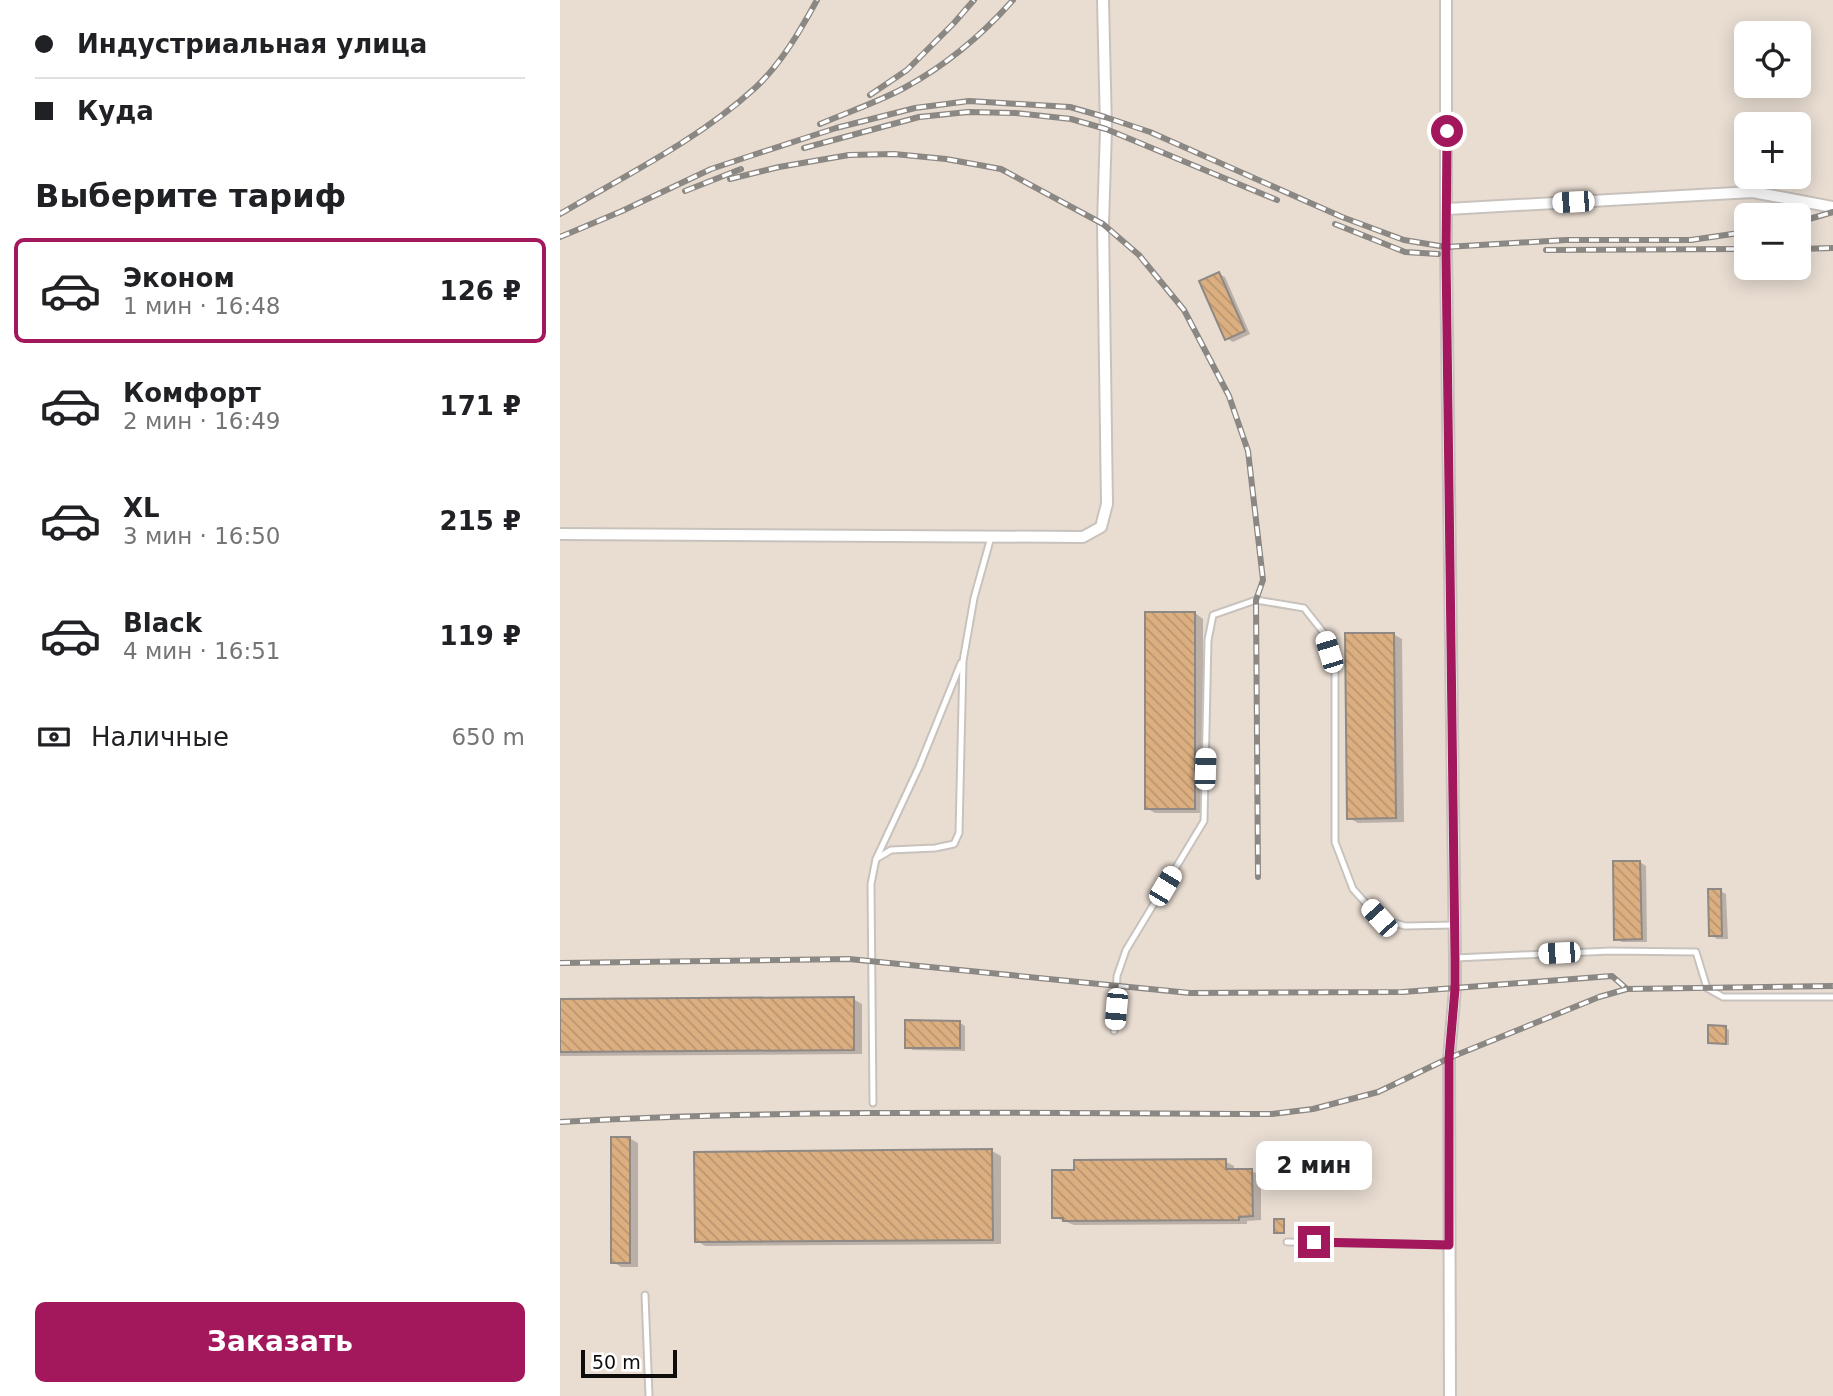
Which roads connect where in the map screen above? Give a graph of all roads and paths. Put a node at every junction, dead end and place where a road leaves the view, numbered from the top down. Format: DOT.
graph roads {
  1 [pos="1102,0"];
  2 [pos="1446,0"];
  3 [pos="1833,207"];
  4 [pos="1447,209"];
  5 [pos="560,534"];
  6 [pos="991,537"];
  7 [pos="963,660"];
  8 [pos="876,859"];
  9 [pos="1455,925"];
  10 [pos="1455,958"];
  11 [pos="1833,997"];
  12 [pos="1114,1031"];
  13 [pos="873,1103"];
  14 [pos="1287,1242"];
  15 [pos="1449,1245"];
  16 [pos="645,1295"];
  17 [pos="649,1396"];
  18 [pos="1450,1396"];
  1 -- 6 [label="street"];
  2 -- 4 [label="street"];
  3 -- 4 [label="street"];
  4 -- 9 [label="street"];
  5 -- 6 [label="street"];
  6 -- 7 [label="lane"];
  7 -- 8 [label="lane"];
  7 -- 8 [label="lane"];
  8 -- 13 [label="lane"];
  9 -- 10 [label="street"];
  9 -- 12 [label="lane"];
  10 -- 11 [label="lane"];
  10 -- 15 [label="street"];
  14 -- 15 [label="lane"];
  15 -- 18 [label="street"];
  16 -- 17 [label="lane"];
}
